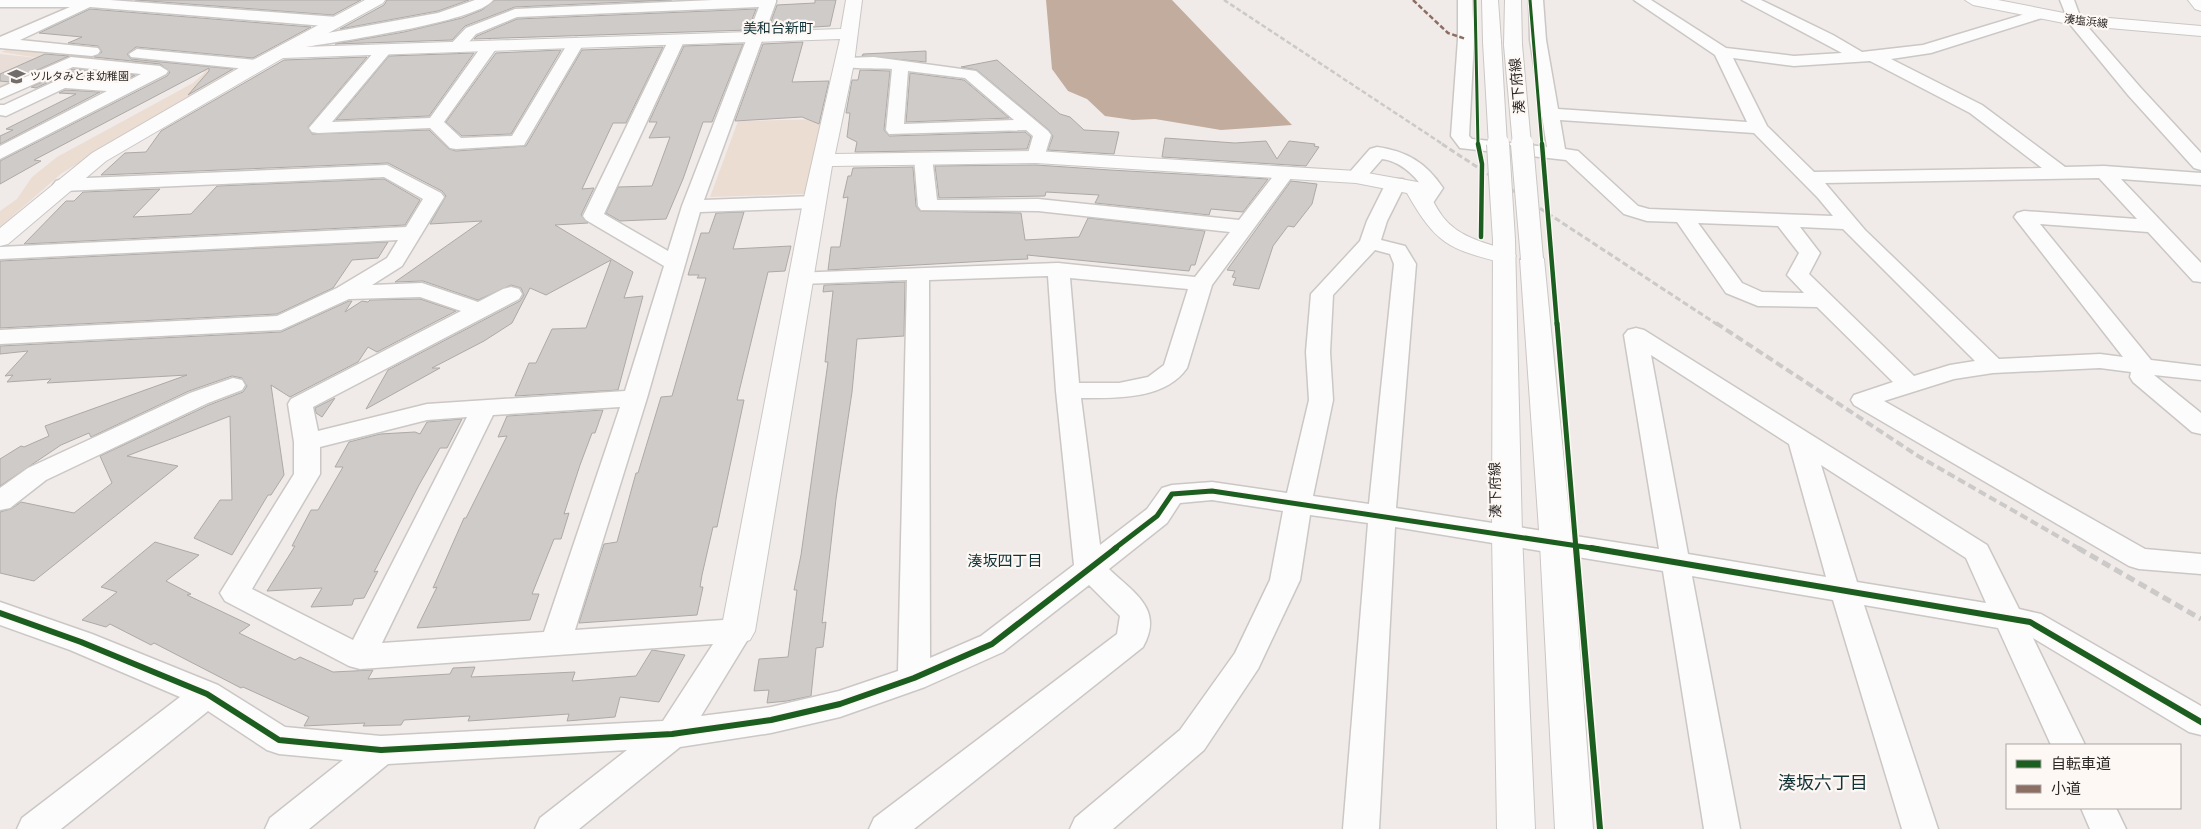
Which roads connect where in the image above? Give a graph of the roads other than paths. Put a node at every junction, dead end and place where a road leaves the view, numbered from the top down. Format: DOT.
graph roads {
  1 [pos="377,0"];
  2 [pos="486,0"];
  3 [pos="854,0"];
  4 [pos="1466,0"];
  5 [pos="1490,0"];
  6 [pos="1512,0"];
  7 [pos="1536,0"];
  8 [pos="1642,0"];
  9 [pos="1749,0"];
  10 [pos="1973,0"];
  11 [pos="2067,0"];
  12 [pos="2196,0"];
  13 [pos="96,1"];
  14 [pos="769,1"];
  15 [pos="0,3"];
  16 [pos="2201,6"];
  17 [pos="2040,14"];
  18 [pos="2074,20"];
  19 [pos="337,22"];
  20 [pos="2201,31"];
  21 [pos="848,34"];
  22 [pos="756,37"];
  23 [pos="677,39"];
  24 [pos="0,43"];
  25 [pos="300,43"];
  26 [pos="576,43"];
  27 [pos="490,46"];
  28 [pos="456,47"];
  29 [pos="385,49"];
  30 [pos="1722,52"];
  31 [pos="282,53"];
  32 [pos="1866,56"];
  33 [pos="845,63"];
  34 [pos="257,65"];
  35 [pos="900,66"];
  36 [pos="127,88"];
  37 [pos="0,94"];
  38 [pos="0,110"];
  39 [pos="1549,114"];
  40 [pos="435,123"];
  41 [pos="1030,125"];
  42 [pos="1759,128"];
  43 [pos="0,152"];
  44 [pos="1557,154"];
  45 [pos="1036,157"];
  46 [pos="923,158"];
  47 [pos="824,160"];
  48 [pos="2201,164"];
  49 [pos="2104,172"];
  50 [pos="2060,173"];
  51 [pos="1285,174"];
  52 [pos="1356,177"];
  53 [pos="1808,178"];
  54 [pos="2201,179"];
  55 [pos="1396,183"];
  56 [pos="63,185"];
  57 [pos="814,202"];
  58 [pos="1424,202"];
  59 [pos="692,206"];
  60 [pos="1684,218"];
  61 [pos="1785,222"];
  62 [pos="1847,223"];
  63 [pos="2154,226"];
  64 [pos="1243,227"];
  65 [pos="412,233"];
  66 [pos="0,239"];
  67 [pos="1370,243"];
  68 [pos="1514,252"];
  69 [pos="0,253"];
  70 [pos="675,264"];
  71 [pos="1058,269"];
  72 [pos="918,274"];
  73 [pos="2201,276"];
  74 [pos="801,278"];
  75 [pos="1201,284"];
  76 [pos="345,293"];
  77 [pos="510,294"];
  78 [pos="1823,300"];
  79 [pos="479,310"];
  80 [pos="0,336"];
  81 [pos="1993,366"];
  82 [pos="2144,366"];
  83 [pos="2201,373"];
  84 [pos="1908,384"];
  85 [pos="233,386"];
  86 [pos="1068,391"];
  87 [pos="634,398"];
  88 [pos="484,408"];
  89 [pos="2201,426"];
  90 [pos="1801,441"];
  91 [pos="307,442"];
  92 [pos="0,501"];
  93 [pos="1298,504"];
  94 [pos="1382,515"];
  95 [pos="1506,534"];
  96 [pos="1556,544"];
  97 [pos="1676,563"];
  98 [pos="2201,564"];
  99 [pos="1089,567"];
  100 [pos="1845,592"];
  101 [pos="0,614"];
  102 [pos="2008,617"];
  103 [pos="738,632"];
  104 [pos="555,644"];
  105 [pos="360,656"];
  106 [pos="914,678"];
  107 [pos="207,694"];
  108 [pos="2201,722"];
  109 [pos="672,734"];
  110 [pos="2068,744"];
  111 [pos="381,750"];
  112 [pos="2098,809"];
  113 [pos="897,826"];
  114 [pos="35,829"];
  115 [pos="283,829"];
  116 [pos="553,829"];
  117 [pos="1088,829"];
  118 [pos="1361,829"];
  119 [pos="1516,829"];
  120 [pos="1574,829"];
  121 [pos="1722,829"];
  122 [pos="1920,829"];
  123 [pos="2108,829"];
  1 -- 19 [label="street"];
  2 -- 25 [label="street"];
  3 -- 21 [label="street"];
  4 -- 44 [label="street"];
  5 -- 68 [label="street, 湊下府線, bridge"];
  6 -- 68 [label="street, 湊下府線, bridge"];
  7 -- 39 [label="street"];
  8 -- 30 [label="street"];
  9 -- 32 [label="street"];
  10 -- 17 [label="street, 湊塩浜線"];
  11 -- 18 [label="street"];
  12 -- 16 [label="street"];
  13 -- 15 [label="street"];
  13 -- 19 [label="street"];
  13 -- 24 [label="street"];
  14 -- 22 [label="street"];
  14 -- 28 [label="street"];
  17 -- 18 [label="street, 湊塩浜線"];
  17 -- 32 [label="street"];
  18 -- 20 [label="street, 湊塩浜線"];
  18 -- 48 [label="street"];
  19 -- 25 [label="street"];
  21 -- 22 [label="street"];
  21 -- 33 [label="street"];
  22 -- 23 [label="street"];
  22 -- 59 [label="street"];
  23 -- 26 [label="street"];
  23 -- 70 [label="street"];
  24 -- 34 [label="street"];
  25 -- 31 [label="street"];
  26 -- 27 [label="street"];
  26 -- 40 [label="street"];
  27 -- 28 [label="street"];
  27 -- 40 [label="street"];
  28 -- 29 [label="street"];
  29 -- 31 [label="street"];
  29 -- 40 [label="street"];
  30 -- 32 [label="street"];
  30 -- 42 [label="street"];
  31 -- 34 [label="street"];
  32 -- 50 [label="street"];
  33 -- 35 [label="street"];
  33 -- 47 [label="street"];
  34 -- 56 [label="street"];
  35 -- 41 [label="street"];
  35 -- 41 [label="street"];
  36 -- 37 [label="street"];
  36 -- 38 [label="street"];
  36 -- 43 [label="street"];
  39 -- 42 [label="street"];
  39 -- 44 [label="street"];
  41 -- 45 [label="street"];
  42 -- 53 [label="street"];
  44 -- 60 [label="street"];
  45 -- 46 [label="street"];
  45 -- 51 [label="street"];
  46 -- 47 [label="street"];
  46 -- 64 [label="street"];
  47 -- 57 [label="street"];
  49 -- 50 [label="street"];
  49 -- 54 [label="street"];
  49 -- 63 [label="street"];
  50 -- 53 [label="street"];
  51 -- 52 [label="street"];
  51 -- 64 [label="street"];
  52 -- 55 [label="street"];
  52 -- 58 [label="street"];
  53 -- 62 [label="street"];
  55 -- 58 [label="street"];
  55 -- 67 [label="street"];
  56 -- 65 [label="street"];
  56 -- 66 [label="street"];
  57 -- 59 [label="street"];
  57 -- 74 [label="street"];
  58 -- 68 [label="street"];
  59 -- 70 [label="street"];
  60 -- 61 [label="street"];
  60 -- 78 [label="street"];
  61 -- 62 [label="street"];
  61 -- 78 [label="street"];
  62 -- 81 [label="street"];
  63 -- 73 [label="street"];
  63 -- 82 [label="street"];
  64 -- 75 [label="street"];
  65 -- 69 [label="street"];
  65 -- 76 [label="street"];
  67 -- 93 [label="street"];
  67 -- 94 [label="street"];
  68 -- 95 [label="street, 湊下府線"];
  68 -- 96 [label="street, 湊下府線"];
  70 -- 87 [label="street"];
  71 -- 72 [label="street"];
  71 -- 75 [label="street"];
  71 -- 86 [label="street"];
  72 -- 74 [label="street"];
  72 -- 106 [label="street"];
  74 -- 103 [label="street"];
  75 -- 86 [label="street"];
  76 -- 79 [label="street"];
  76 -- 80 [label="street"];
  77 -- 79 [label="street"];
  78 -- 84 [label="street"];
  79 -- 91 [label="street"];
  81 -- 82 [label="street"];
  81 -- 84 [label="street"];
  82 -- 83 [label="street"];
  82 -- 89 [label="street"];
  84 -- 98 [label="street"];
  85 -- 92 [label="street"];
  86 -- 99 [label="street"];
  87 -- 88 [label="street"];
  87 -- 104 [label="street"];
  88 -- 91 [label="street"];
  88 -- 105 [label="street"];
  90 -- 97 [label="street"];
  90 -- 100 [label="street"];
  90 -- 102 [label="street"];
  91 -- 105 [label="street"];
  93 -- 94 [label="street"];
  93 -- 99 [label="street"];
  93 -- 117 [label="street"];
  94 -- 95 [label="street"];
  94 -- 118 [label="street"];
  95 -- 96 [label="street"];
  95 -- 119 [label="street, 湊下府線"];
  96 -- 97 [label="street"];
  96 -- 120 [label="street, 湊下府線"];
  97 -- 100 [label="street"];
  97 -- 121 [label="street"];
  99 -- 106 [label="street"];
  99 -- 113 [label="street"];
  100 -- 102 [label="street"];
  100 -- 122 [label="street"];
  101 -- 107 [label="street"];
  102 -- 108 [label="street"];
  102 -- 110 [label="street"];
  103 -- 104 [label="street"];
  103 -- 109 [label="street"];
  104 -- 105 [label="street"];
  106 -- 109 [label="street"];
  107 -- 111 [label="street"];
  107 -- 114 [label="street"];
  109 -- 111 [label="street"];
  109 -- 116 [label="street"];
  111 -- 115 [label="street"];
  112 -- 123 [label="street"];
}
